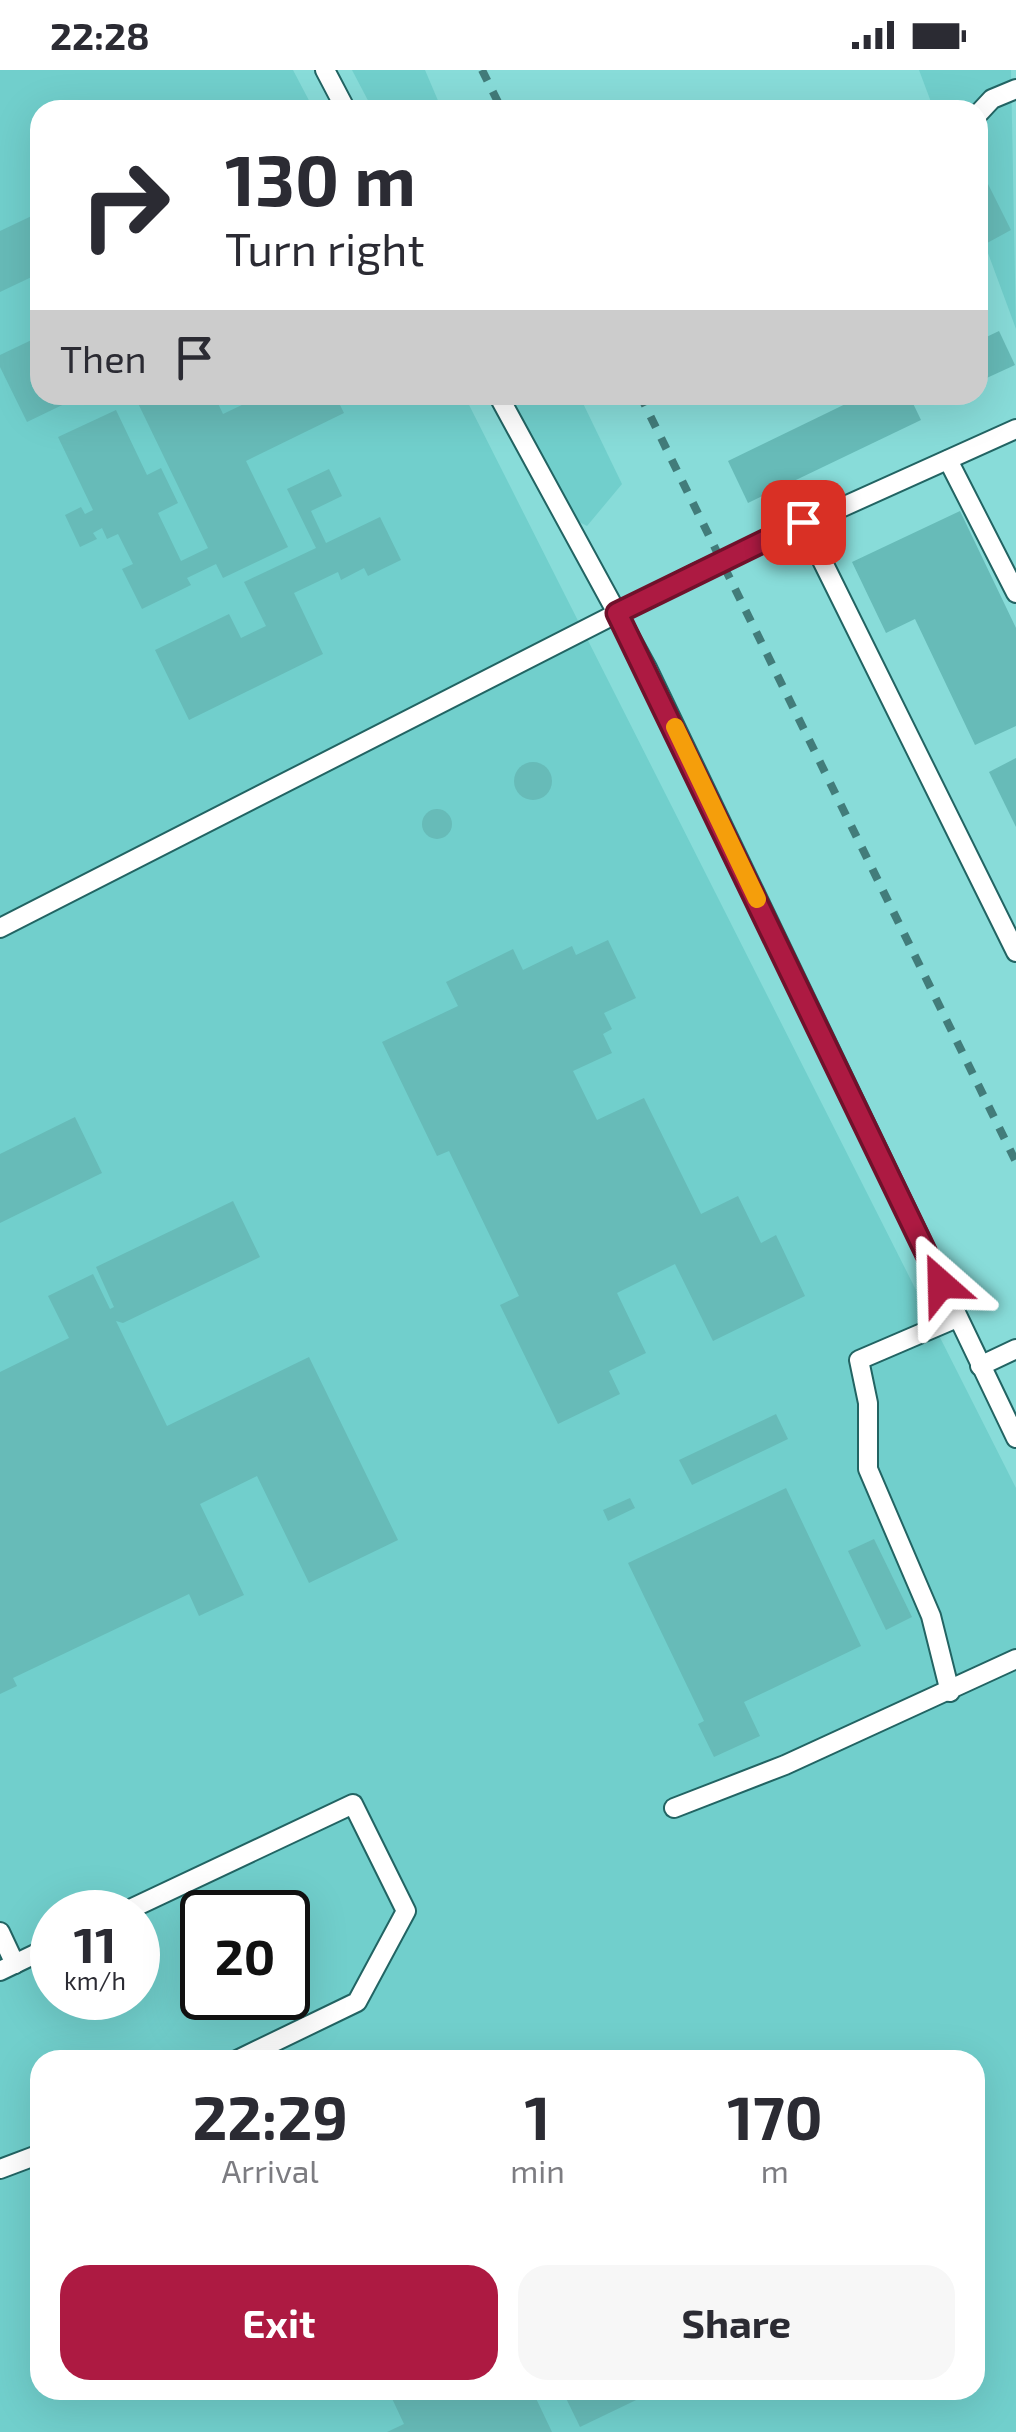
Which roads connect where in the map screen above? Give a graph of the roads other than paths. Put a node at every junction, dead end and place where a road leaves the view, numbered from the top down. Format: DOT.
graph roads {
  1 [pos="324,70"];
  2 [pos="1016,89"];
  3 [pos="340,100"];
  4 [pos="988,103"];
  5 [pos="503,405"];
  6 [pos="1016,429"];
  7 [pos="948,460"];
  8 [pos="803,522"];
  9 [pos="1016,594"];
  10 [pos="617,613"];
  11 [pos="0,928"];
  12 [pos="1016,952"];
  13 [pos="958,1318"];
  14 [pos="1016,1348"];
  15 [pos="980,1366"];
  16 [pos="1016,1438"];
  17 [pos="1016,1660"];
  18 [pos="950,1692"];
  19 [pos="674,1808"];
  20 [pos="160,1895"];
  21 [pos="0,1932"];
  22 [pos="8,1967"];
  23 [pos="258,2050"];
  24 [pos="30,2158"];
  25 [pos="0,2169"];
  1 -- 3 [label="lane"];
  2 -- 4 [label="lane"];
  5 -- 10 [label="lane"];
  6 -- 7 [label="lane"];
  7 -- 8 [label="lane"];
  7 -- 9 [label="lane"];
  8 -- 10 [label="lane"];
  8 -- 12 [label="lane"];
  10 -- 11 [label="lane"];
  10 -- 13 [label="lane"];
  13 -- 15 [label="lane"];
  13 -- 18 [label="lane"];
  14 -- 15 [label="lane"];
  15 -- 16 [label="lane"];
  17 -- 18 [label="lane"];
  18 -- 19 [label="lane"];
  20 -- 23 [label="lane"];
  21 -- 22 [label="lane"];
  24 -- 25 [label="lane"];
}
